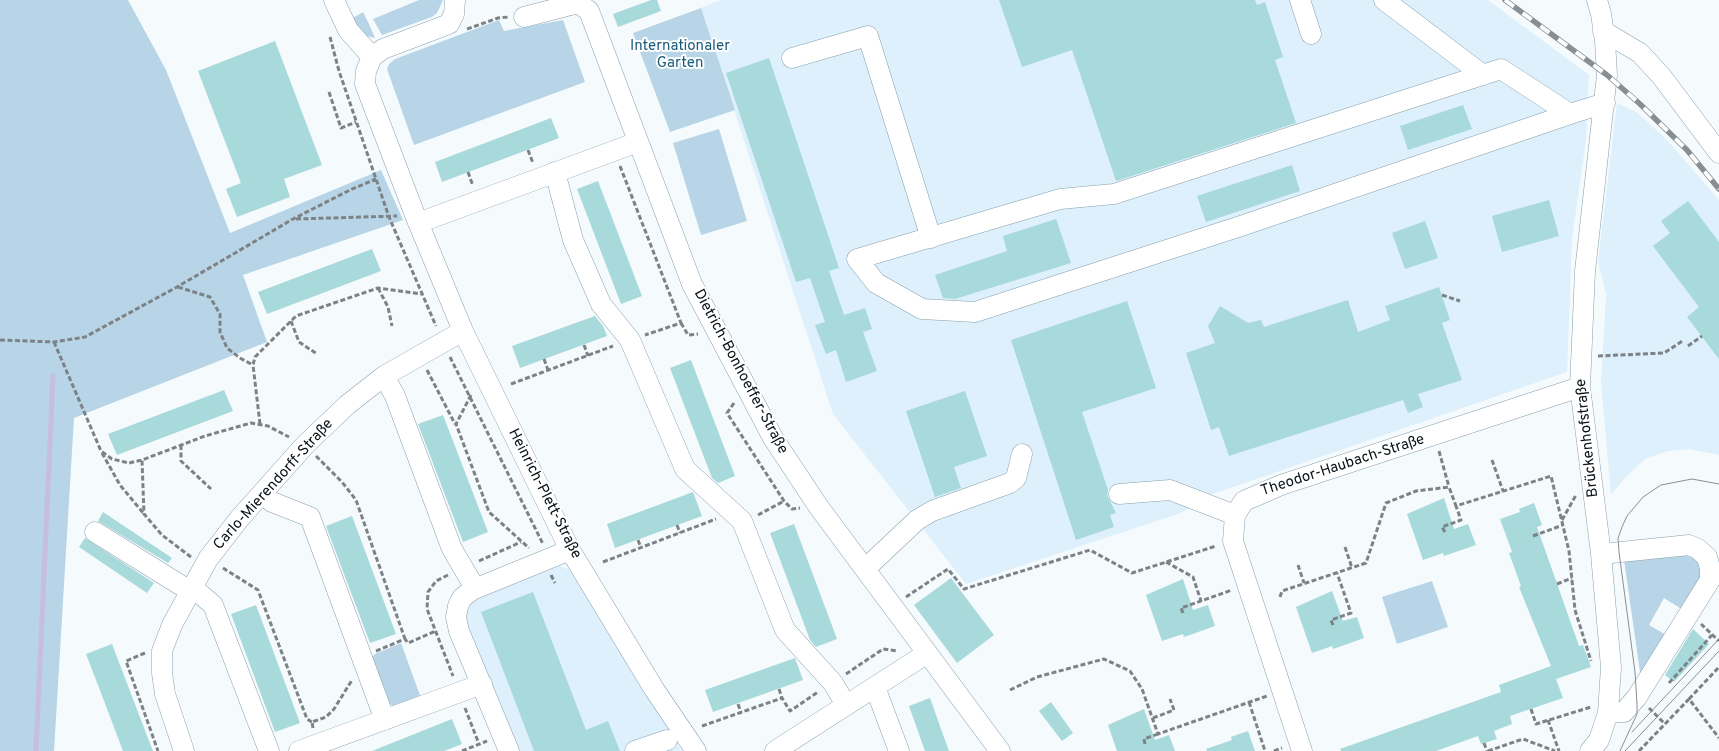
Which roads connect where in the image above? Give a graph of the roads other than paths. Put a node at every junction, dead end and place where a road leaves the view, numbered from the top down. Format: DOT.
graph roads {
  1 [pos="334,0"];
  2 [pos="455,0"];
  3 [pos="1300,0"];
  4 [pos="1384,0"];
  5 [pos="1596,0"];
  6 [pos="524,17"];
  7 [pos="1603,31"];
  8 [pos="1311,34"];
  9 [pos="372,57"];
  10 [pos="792,58"];
  11 [pos="1484,75"];
  12 [pos="1605,103"];
  13 [pos="1570,114"];
  14 [pos="638,142"];
  15 [pos="1719,153"];
  16 [pos="556,172"];
  17 [pos="416,219"];
  18 [pos="931,238"];
  19 [pos="463,331"];
  20 [pos="384,376"];
  21 [pos="1580,388"];
  22 [pos="1022,454"];
  23 [pos="262,494"];
  24 [pos="1119,494"];
  25 [pos="1235,515"];
  26 [pos="95,532"];
  27 [pos="570,550"];
  28 [pos="1602,554"];
  29 [pos="864,569"];
  30 [pos="475,588"];
  31 [pos="191,589"];
  32 [pos="926,654"];
  33 [pos="482,684"];
  34 [pos="875,687"];
  35 [pos="846,705"];
  36 [pos="1608,713"];
  37 [pos="385,720"];
  38 [pos="667,740"];
  39 [pos="506,743"];
  40 [pos="184,751"];
  41 [pos="270,751"];
  42 [pos="299,751"];
  43 [pos="635,751"];
  44 [pos="696,751"];
  45 [pos="774,751"];
  46 [pos="899,751"];
  47 [pos="1000,751"];
  48 [pos="1302,751"];
  49 [pos="1590,751"];
  1 -- 9 [label="street"];
  2 -- 9 [label="street"];
  3 -- 8 [label="street"];
  4 -- 11 [label="street"];
  5 -- 7 [label="street, Brückenhofstraße"];
  6 -- 14 [label="street, Dietrich-Bonhoeffer-Straße"];
  7 -- 12 [label="street, Brückenhofstraße"];
  7 -- 15 [label="street"];
  9 -- 17 [label="street, Heinrich-Plett-Straße"];
  10 -- 18 [label="street"];
  11 -- 13 [label="street"];
  11 -- 18 [label="street"];
  12 -- 13 [label="street"];
  12 -- 21 [label="street, Brückenhofstraße"];
  13 -- 18 [label="street"];
  14 -- 16 [label="street"];
  14 -- 29 [label="street, Dietrich-Bonhoeffer-Straße"];
  16 -- 17 [label="street"];
  16 -- 35 [label="street"];
  17 -- 19 [label="street, Heinrich-Plett-Straße"];
  19 -- 20 [label="street, Carlo-Mierendorff-Straße"];
  19 -- 27 [label="street, Heinrich-Plett-Straße"];
  20 -- 23 [label="street, Carlo-Mierendorff-Straße"];
  20 -- 30 [label="street"];
  21 -- 25 [label="street, Theodor-Haubach-Straße"];
  21 -- 28 [label="street, Brückenhofstraße"];
  22 -- 29 [label="street"];
  23 -- 31 [label="street, Carlo-Mierendorff-Straße"];
  23 -- 37 [label="street"];
  24 -- 25 [label="street"];
  25 -- 48 [label="street"];
  26 -- 31 [label="street"];
  27 -- 30 [label="street"];
  27 -- 44 [label="street, Heinrich-Plett-Straße"];
  28 -- 36 [label="street, Brückenhofstraße"];
  28 -- 36 [label="street"];
  29 -- 32 [label="street, Dietrich-Bonhoeffer-Straße"];
  30 -- 33 [label="street"];
  31 -- 40 [label="street, Carlo-Mierendorff-Straße"];
  31 -- 41 [label="street"];
  32 -- 34 [label="street"];
  32 -- 47 [label="street, Dietrich-Bonhoeffer-Straße"];
  33 -- 37 [label="street"];
  33 -- 39 [label="street"];
  34 -- 35 [label="street"];
  34 -- 46 [label="street"];
  35 -- 45 [label="street"];
  36 -- 49 [label="street, Brückenhofstraße"];
  37 -- 42 [label="street"];
  38 -- 43 [label="street"];
}
